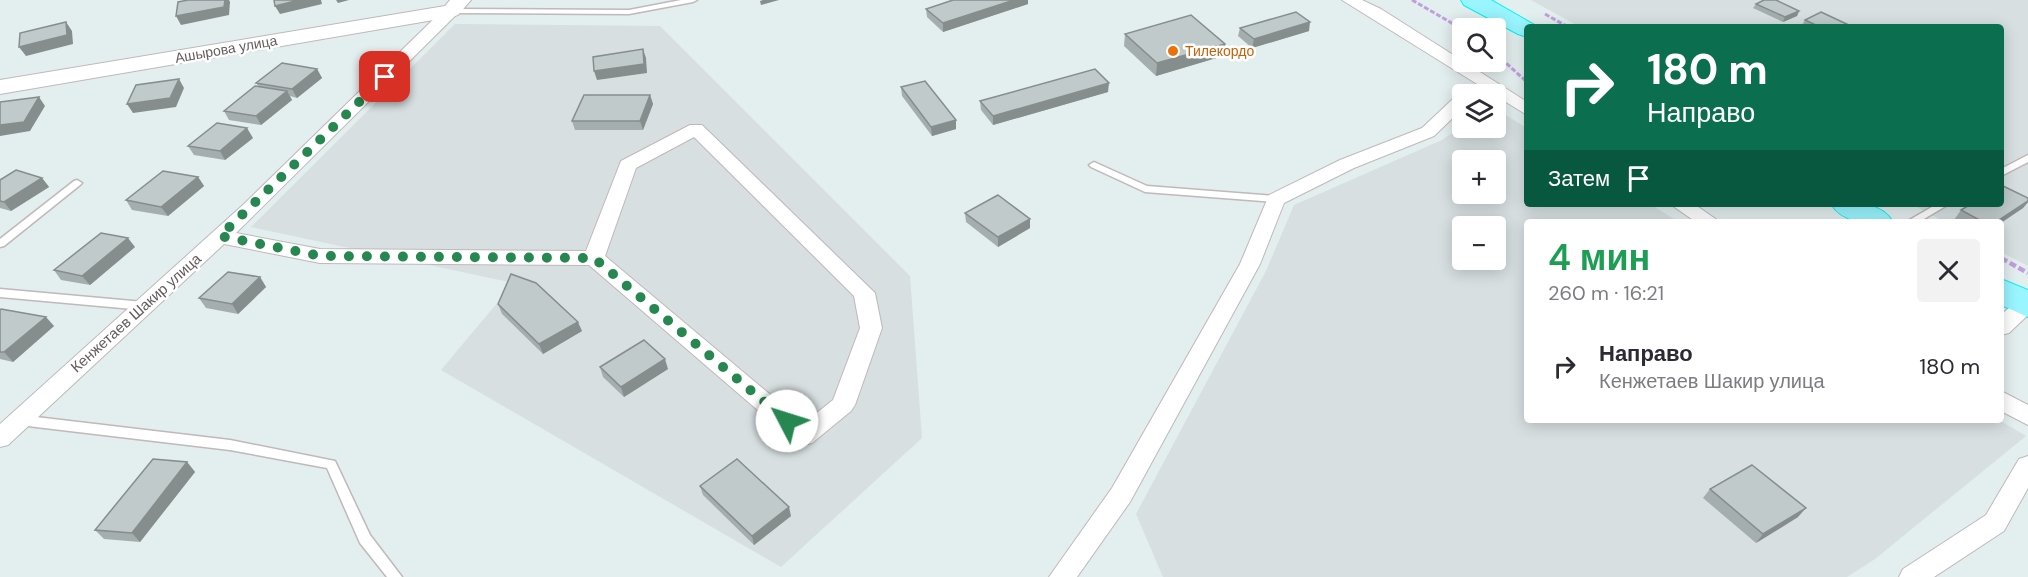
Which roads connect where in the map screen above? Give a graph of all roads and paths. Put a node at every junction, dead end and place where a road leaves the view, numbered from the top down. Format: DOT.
graph roads {
  1 [pos="693,0"];
  2 [pos="1350,0"];
  3 [pos="1412,0"];
  4 [pos="1473,0"];
  5 [pos="456,5"];
  6 [pos="1452,23"];
  7 [pos="1524,28"];
  8 [pos="1506,63"];
  9 [pos="1524,79"];
  10 [pos="1470,84"];
  11 [pos="0,87"];
  12 [pos="1506,101"];
  13 [pos="1452,109"];
  14 [pos="1524,109"];
  15 [pos="2028,158"];
  16 [pos="1094,165"];
  17 [pos="2004,171"];
  18 [pos="77,183"];
  19 [pos="1276,199"];
  20 [pos="1685,207"];
  21 [pos="1851,207"];
  22 [pos="1938,207"];
  23 [pos="1705,219"];
  24 [pos="1873,219"];
  25 [pos="1916,219"];
  26 [pos="220,236"];
  27 [pos="0,244"];
  28 [pos="594,258"];
  29 [pos="2004,263"];
  30 [pos="0,293"];
  31 [pos="2021,293"];
  32 [pos="144,306"];
  33 [pos="2004,322"];
  34 [pos="2004,402"];
  35 [pos="2028,416"];
  36 [pos="19,420"];
  37 [pos="0,438"];
  38 [pos="2028,466"];
  39 [pos="395,577"];
  40 [pos="1062,577"];
  41 [pos="1912,577"];
  1 -- 5 [label="lane"];
  2 -- 10 [label="street"];
  3 -- 6 [label="path"];
  4 -- 7 [label="highway"];
  5 -- 11 [label="street, Ашырова улица"];
  5 -- 26 [label="street, Кенжетаев Шакир улица"];
  8 -- 9 [label="path"];
  12 -- 14 [label="street"];
  13 -- 19 [label="street"];
  15 -- 17 [label="lane"];
  16 -- 19 [label="lane"];
  18 -- 27 [label="lane"];
  19 -- 40 [label="street"];
  20 -- 23 [label="street"];
  21 -- 24 [label="highway"];
  22 -- 25 [label="lane"];
  26 -- 28 [label="street"];
  26 -- 32 [label="street, Кенжетаев Шакир улица"];
  28 -- 28 [label="street"];
  29 -- 31 [label="path"];
  30 -- 32 [label="lane"];
  31 -- 33 [label="street"];
  32 -- 36 [label="street, Кенжетаев Шакир улица"];
  34 -- 35 [label="street"];
  36 -- 37 [label="street, Кенжетаев Шакир улица"];
  36 -- 39 [label="lane"];
  38 -- 41 [label="street"];
}
